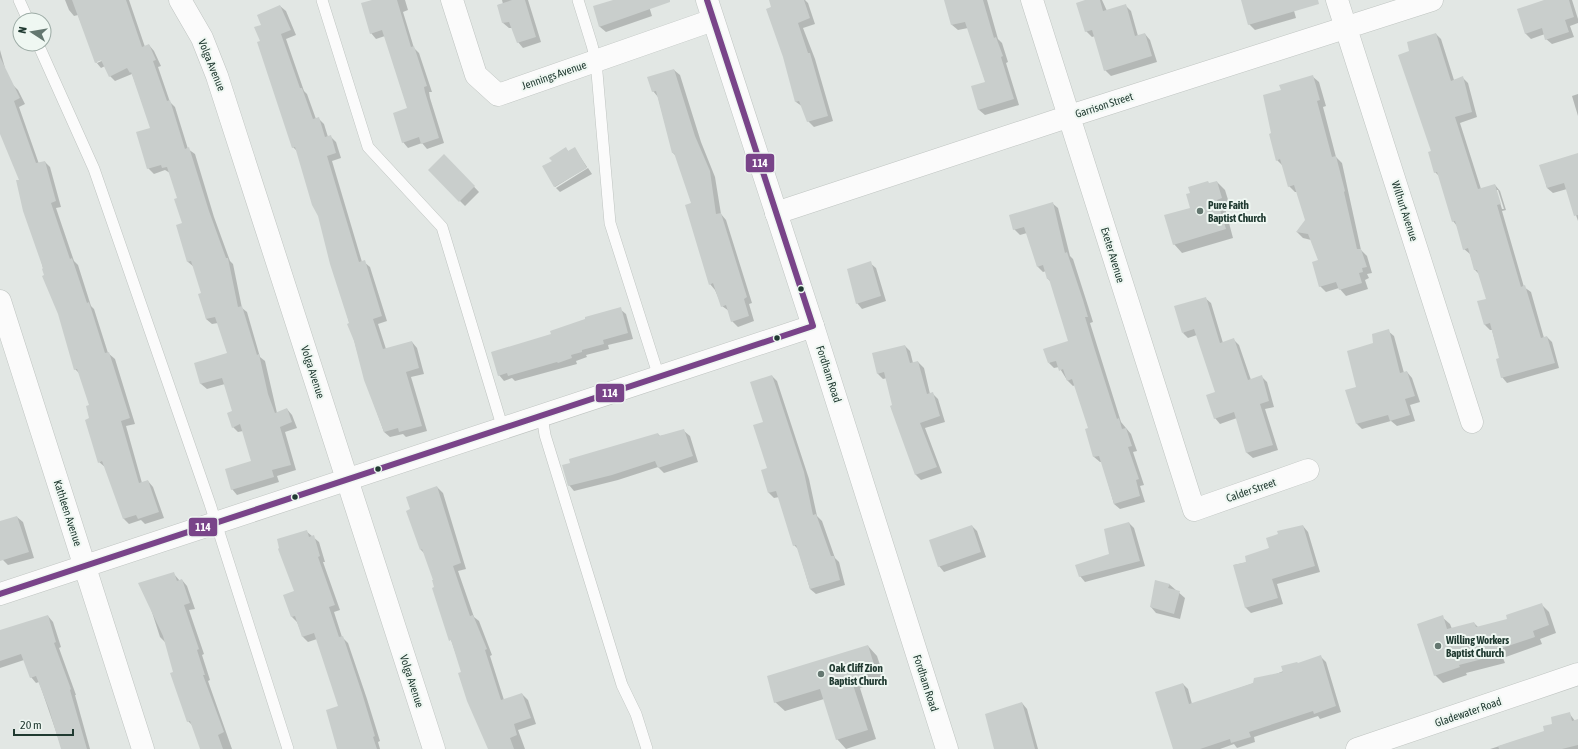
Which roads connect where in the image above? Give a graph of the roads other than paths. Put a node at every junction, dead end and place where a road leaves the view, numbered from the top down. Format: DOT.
graph roads {
  1 [pos="19,0"];
  2 [pos="180,0"];
  3 [pos="322,0"];
  4 [pos="452,0"];
  5 [pos="578,0"];
  6 [pos="707,0"];
  7 [pos="1032,0"];
  8 [pos="1337,0"];
  9 [pos="1432,0"];
  10 [pos="24,12"];
  11 [pos="713,20"];
  12 [pos="1346,28"];
  13 [pos="42,52"];
  14 [pos="596,61"];
  15 [pos="1070,116"];
  16 [pos="776,213"];
  17 [pos="0,301"];
  18 [pos="813,326"];
  19 [pos="659,377"];
  20 [pos="542,416"];
  21 [pos="1472,422"];
  22 [pos="503,429"];
  23 [pos="1308,470"];
  24 [pos="348,480"];
  25 [pos="1194,510"];
  26 [pos="216,523"];
  27 [pos="84,565"];
  28 [pos="0,594"];
  29 [pos="1578,674"];
  30 [pos="143,749"];
  31 [pos="288,749"];
  32 [pos="434,749"];
  33 [pos="647,749"];
  34 [pos="948,749"];
  35 [pos="1357,749"];
  1 -- 10 [label="lane"];
  2 -- 24 [label="street, Volga Avenue"];
  3 -- 22 [label="lane"];
  4 -- 14 [label="street, Jennings Avenue"];
  5 -- 14 [label="lane"];
  6 -- 11 [label="street, Fordham Road"];
  7 -- 15 [label="street, Exeter Avenue"];
  8 -- 12 [label="street, Wilhurt Avenue"];
  9 -- 12 [label="street, Garrison Street"];
  11 -- 14 [label="street, Jennings Avenue"];
  11 -- 16 [label="street, Fordham Road"];
  12 -- 15 [label="street, Garrison Street"];
  12 -- 21 [label="street, Wilhurt Avenue"];
  13 -- 26 [label="lane"];
  14 -- 19 [label="lane"];
  15 -- 16 [label="street, Garrison Street"];
  15 -- 25 [label="street, Exeter Avenue"];
  16 -- 18 [label="street, Fordham Road"];
  17 -- 27 [label="street, Kathleen Avenue"];
  18 -- 19 [label="street"];
  18 -- 34 [label="street, Fordham Road"];
  19 -- 20 [label="street"];
  20 -- 22 [label="street"];
  20 -- 33 [label="lane"];
  22 -- 24 [label="street"];
  23 -- 25 [label="street, Calder Street"];
  24 -- 26 [label="street"];
  24 -- 32 [label="street, Volga Avenue"];
  26 -- 27 [label="street"];
  26 -- 31 [label="lane"];
  27 -- 28 [label="street"];
  27 -- 30 [label="street, Kathleen Avenue"];
  29 -- 35 [label="street, Gladewater Road"];
}
